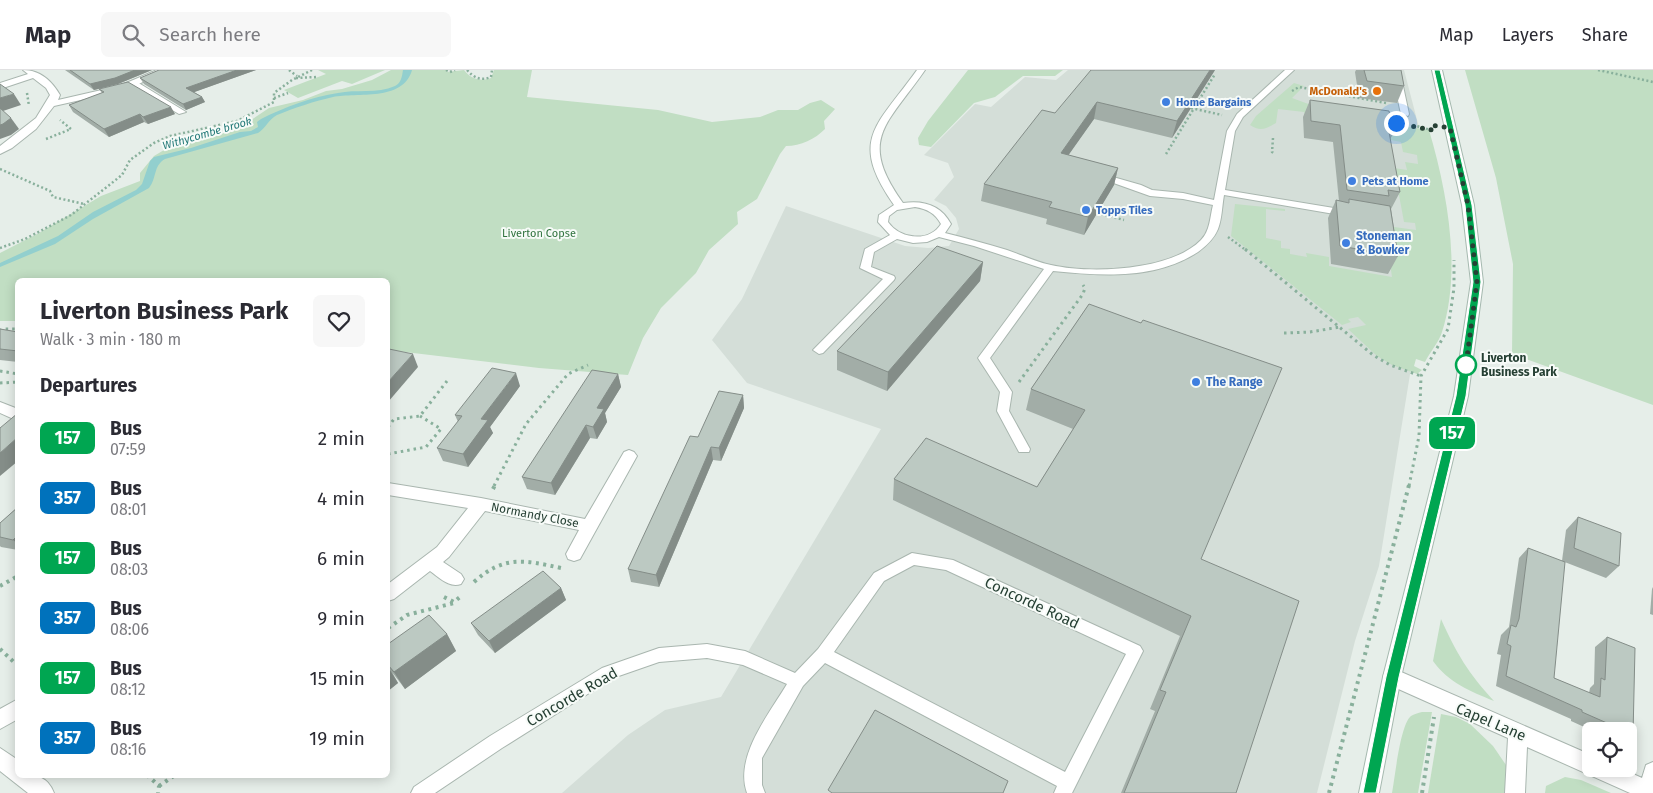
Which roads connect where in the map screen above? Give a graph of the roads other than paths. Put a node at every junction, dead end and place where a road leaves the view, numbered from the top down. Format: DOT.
graph roads {
  1 [pos="165,70"];
  2 [pos="921,70"];
  3 [pos="1290,70"];
  4 [pos="1392,70"];
  5 [pos="1437,70"];
  6 [pos="31,72"];
  7 [pos="134,84"];
  8 [pos="0,86"];
  9 [pos="52,104"];
  10 [pos="182,112"];
  11 [pos="1405,114"];
  12 [pos="0,151"];
  13 [pos="1095,174"];
  14 [pos="1220,192"];
  15 [pos="1217,204"];
  16 [pos="899,205"];
  17 [pos="1360,216"];
  18 [pos="939,234"];
  19 [pos="895,236"];
  20 [pos="1050,268"];
  21 [pos="819,350"];
  22 [pos="0,407"];
  23 [pos="15,414"];
  24 [pos="1024,449"];
  25 [pos="629,456"];
  26 [pos="390,489"];
  27 [pos="482,504"];
  28 [pos="590,526"];
  29 [pos="574,554"];
  30 [pos="430,562"];
  31 [pos="461,585"];
  32 [pos="390,592"];
  33 [pos="822,654"];
  34 [pos="1392,677"];
  35 [pos="797,681"];
  36 [pos="15,710"];
  37 [pos="0,720"];
  38 [pos="1518,734"];
  39 [pos="0,758"];
  40 [pos="1582,761"];
  41 [pos="15,770"];
  42 [pos="1653,772"];
  43 [pos="1617,777"];
  44 [pos="25,778"];
  45 [pos="1065,788"];
  46 [pos="44,793"];
  47 [pos="420,793"];
  48 [pos="756,793"];
  49 [pos="1369,793"];
  50 [pos="1516,793"];
  51 [pos="1653,793"];
  1 -- 7 [label="street"];
  2 -- 16 [label="lane"];
  3 -- 14 [label="lane"];
  4 -- 11 [label="lane"];
  5 -- 34 [label="street"];
  6 -- 8 [label="street"];
  6 -- 9 [label="street"];
  7 -- 9 [label="street"];
  7 -- 10 [label="lane"];
  9 -- 12 [label="street"];
  13 -- 15 [label="lane"];
  14 -- 15 [label="lane"];
  14 -- 17 [label="lane"];
  15 -- 20 [label="lane"];
  16 -- 18 [label="lane"];
  16 -- 19 [label="lane"];
  18 -- 19 [label="lane"];
  18 -- 20 [label="lane"];
  19 -- 21 [label="lane"];
  20 -- 24 [label="lane"];
  22 -- 23 [label="street"];
  25 -- 28 [label="street, Normandy Close"];
  26 -- 27 [label="street, Normandy Close"];
  27 -- 28 [label="street, Normandy Close"];
  27 -- 30 [label="street, Normandy Close"];
  28 -- 29 [label="street, Normandy Close"];
  30 -- 31 [label="street"];
  30 -- 32 [label="street, Normandy Close"];
  33 -- 35 [label="lane, Concorde Road"];
  33 -- 45 [label="lane, Concorde Road"];
  33 -- 45 [label="lane, Concorde Road"];
  34 -- 38 [label="street, Capel Lane"];
  34 -- 49 [label="street"];
  35 -- 47 [label="lane, Concorde Road"];
  35 -- 48 [label="lane, Concorde Road"];
  36 -- 37 [label="street"];
  38 -- 40 [label="street, Capel Lane"];
  38 -- 50 [label="street"];
  39 -- 41 [label="street"];
  42 -- 51 [label="street"];
  43 -- 51 [label="street"];
  44 -- 46 [label="street"];
}
